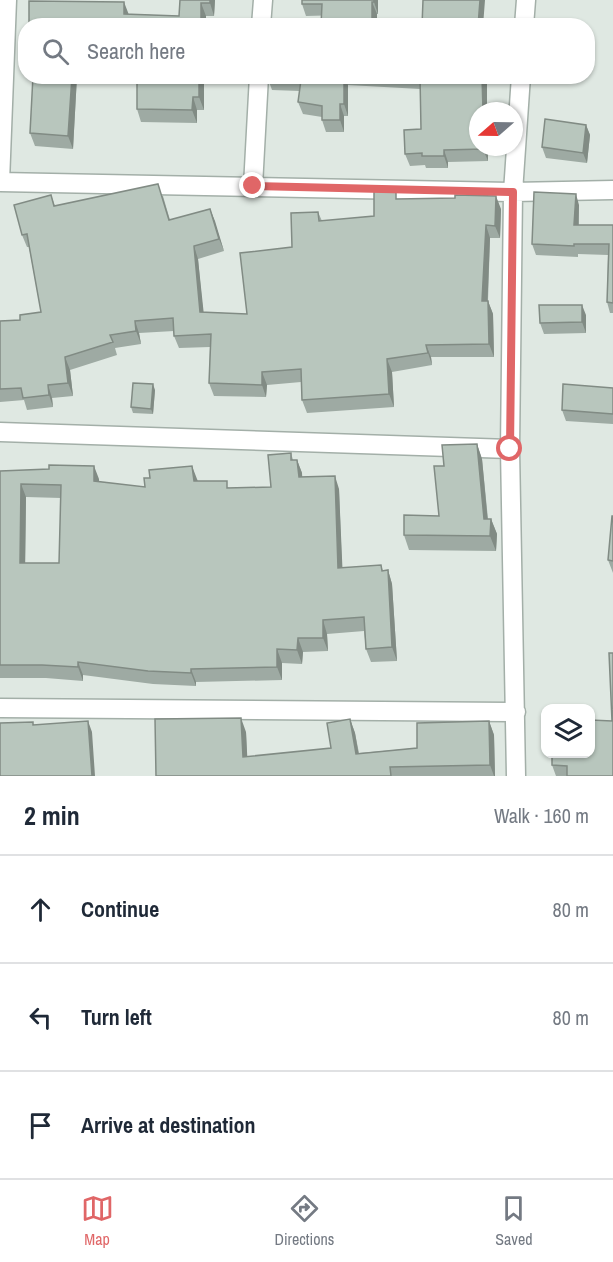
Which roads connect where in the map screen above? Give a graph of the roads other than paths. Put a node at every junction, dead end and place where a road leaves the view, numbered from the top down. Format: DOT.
graph roads {
  1 [pos="7,0"];
  2 [pos="263,0"];
  3 [pos="526,0"];
  4 [pos="262,18"];
  5 [pos="525,18"];
  6 [pos="259,84"];
  7 [pos="520,84"];
  8 [pos="0,182"];
  9 [pos="253,186"];
  10 [pos="613,190"];
  11 [pos="513,192"];
  12 [pos="0,432"];
  13 [pos="510,449"];
  14 [pos="0,708"];
  15 [pos="516,712"];
  16 [pos="516,776"];
  1 -- 8 [label="street"];
  2 -- 4 [label="street"];
  3 -- 5 [label="street"];
  6 -- 9 [label="street"];
  7 -- 11 [label="street"];
  8 -- 9 [label="street"];
  9 -- 11 [label="street"];
  10 -- 11 [label="street"];
  11 -- 13 [label="street"];
  12 -- 13 [label="street"];
  13 -- 15 [label="street"];
  14 -- 15 [label="street"];
  15 -- 16 [label="street"];
}
